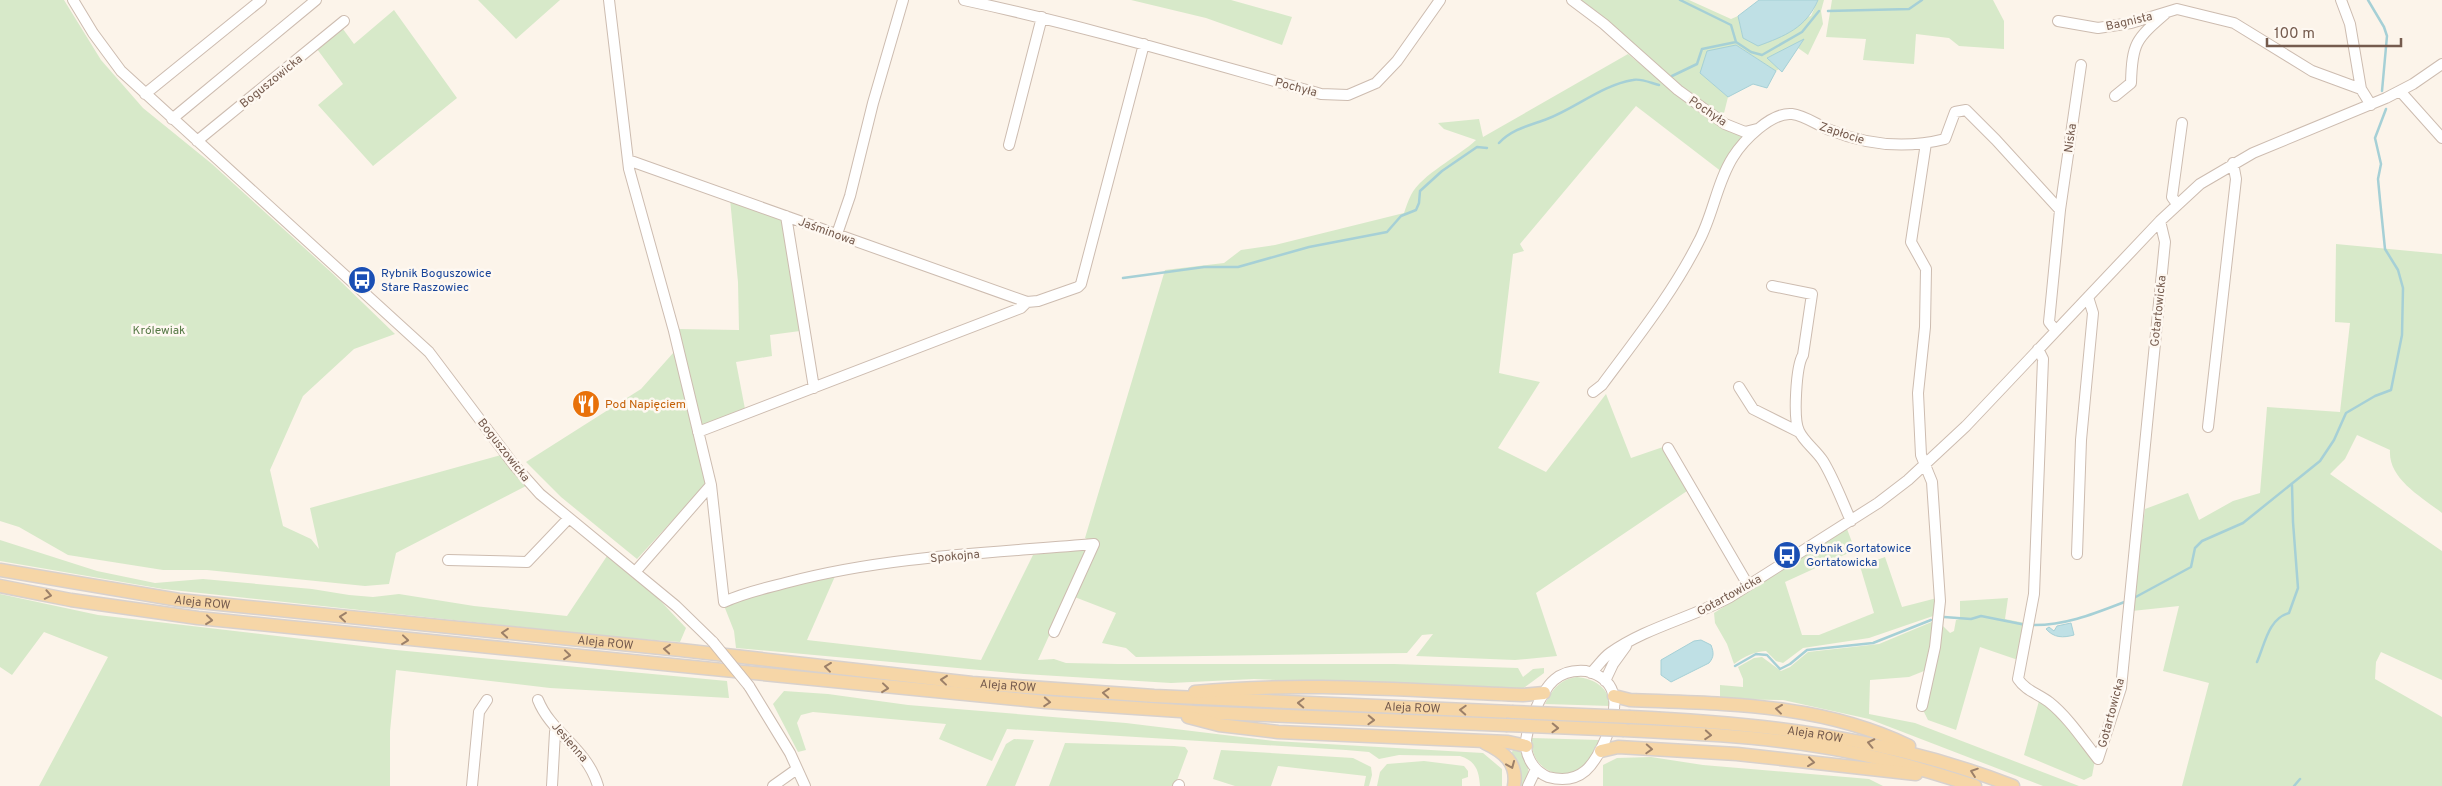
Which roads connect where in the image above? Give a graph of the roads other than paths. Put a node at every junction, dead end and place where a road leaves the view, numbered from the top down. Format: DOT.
graph roads {
  1 [pos="73,0"];
  2 [pos="261,0"];
  3 [pos="316,0"];
  4 [pos="609,0"];
  5 [pos="902,0"];
  6 [pos="964,0"];
  7 [pos="1440,0"];
  8 [pos="1572,0"];
  9 [pos="2341,0"];
  10 [pos="2168,12"];
  11 [pos="1042,17"];
  12 [pos="344,21"];
  13 [pos="2058,21"];
  14 [pos="1144,44"];
  15 [pos="2442,64"];
  16 [pos="2081,65"];
  17 [pos="2361,89"];
  18 [pos="2400,91"];
  19 [pos="145,94"];
  20 [pos="2115,96"];
  21 [pos="2371,105"];
  22 [pos="172,119"];
  23 [pos="2182,123"];
  24 [pos="1757,129"];
  25 [pos="2442,138"];
  26 [pos="197,141"];
  27 [pos="1009,144"];
  28 [pos="1926,144"];
  29 [pos="628,160"];
  30 [pos="2233,163"];
  31 [pos="2177,204"];
  32 [pos="2060,210"];
  33 [pos="786,216"];
  34 [pos="2160,221"];
  35 [pos="837,234"];
  36 [pos="1772,286"];
  37 [pos="2088,297"];
  38 [pos="1027,302"];
  39 [pos="2056,330"];
  40 [pos="2038,349"];
  41 [pos="1739,387"];
  42 [pos="814,388"];
  43 [pos="1593,392"];
  44 [pos="2208,427"];
  45 [pos="698,432"];
  46 [pos="1799,432"];
  47 [pos="1668,448"];
  48 [pos="1925,464"];
  49 [pos="711,485"];
  50 [pos="568,519"];
  51 [pos="1851,521"];
  52 [pos="2077,554"];
  53 [pos="448,560"];
  54 [pos="0,570"];
  55 [pos="636,571"];
  56 [pos="0,586"];
  57 [pos="1748,586"];
  58 [pos="1054,632"];
  59 [pos="1628,644"];
  60 [pos="1591,673"];
  61 [pos="1605,681"];
  62 [pos="1544,693"];
  63 [pos="1154,696"];
  64 [pos="1614,696"];
  65 [pos="486,700"];
  66 [pos="538,700"];
  67 [pos="1922,706"];
  68 [pos="1163,710"];
  69 [pos="558,728"];
  70 [pos="1482,741"];
  71 [pos="1526,746"];
  72 [pos="1600,751"];
  73 [pos="1935,759"];
  74 [pos="797,769"];
  75 [pos="1536,769"];
  76 [pos="1944,776"];
  77 [pos="1550,778"];
  78 [pos="472,786"];
  79 [pos="552,786"];
  80 [pos="598,786"];
  81 [pos="773,786"];
  82 [pos="805,786"];
  83 [pos="1514,786"];
  84 [pos="1528,786"];
  85 [pos="1541,786"];
  86 [pos="1975,786"];
  87 [pos="2013,786"];
  1 -- 19 [label="street, Boguszowicka"];
  2 -- 19 [label="street"];
  3 -- 22 [label="street"];
  4 -- 29 [label="street"];
  5 -- 35 [label="street"];
  6 -- 11 [label="street, Pochyła"];
  7 -- 14 [label="street, Pochyła"];
  8 -- 24 [label="street, Pochyła"];
  9 -- 17 [label="street"];
  10 -- 13 [label="street, Bagnista"];
  10 -- 17 [label="street, Bagnista"];
  10 -- 20 [label="street"];
  11 -- 14 [label="street, Pochyła"];
  11 -- 27 [label="street"];
  12 -- 26 [label="street, Boguszowicka"];
  14 -- 38 [label="street"];
  15 -- 18 [label="street, Gotartowicka"];
  16 -- 32 [label="street, Niska"];
  17 -- 21 [label="street"];
  18 -- 21 [label="street, Gotartowicka"];
  18 -- 25 [label="street"];
  19 -- 22 [label="street, Boguszowicka"];
  21 -- 30 [label="street, Gotartowicka"];
  22 -- 26 [label="street, Boguszowicka"];
  23 -- 31 [label="street"];
  24 -- 28 [label="street, Zapłocie"];
  24 -- 43 [label="street, Zapłocie"];
  26 -- 50 [label="street, Boguszowicka"];
  28 -- 32 [label="street, Zapłocie"];
  28 -- 48 [label="street"];
  29 -- 33 [label="street, Jaśminowa"];
  29 -- 45 [label="street"];
  30 -- 31 [label="street, Gotartowicka"];
  30 -- 44 [label="street"];
  31 -- 34 [label="street, Gotartowicka"];
  32 -- 39 [label="street"];
  33 -- 35 [label="street, Jaśminowa"];
  33 -- 42 [label="street"];
  34 -- 37 [label="street, Gotartowicka"];
  34 -- 40 [label="street, Gotartowicka"];
  35 -- 38 [label="street, Jaśminowa"];
  36 -- 46 [label="street"];
  37 -- 39 [label="street, Gotartowicka"];
  37 -- 52 [label="street"];
  38 -- 42 [label="street"];
  39 -- 40 [label="street, Gotartowicka"];
  40 -- 48 [label="street, Gotartowicka"];
  41 -- 46 [label="street"];
  42 -- 45 [label="street"];
  45 -- 49 [label="street"];
  46 -- 51 [label="street"];
  47 -- 57 [label="street"];
  48 -- 51 [label="street, Gotartowicka"];
  48 -- 67 [label="street"];
  49 -- 55 [label="street"];
  49 -- 58 [label="street, Spokojna"];
  50 -- 53 [label="street"];
  50 -- 55 [label="street, Boguszowicka"];
  51 -- 57 [label="street, Gotartowicka"];
  63 -- 54 [label="main road, Aleja ROW, one-way"];
  55 -- 74 [label="street, Boguszowicka, bridge"];
  56 -- 68 [label="main road, Aleja ROW, one-way"];
  57 -- 59 [label="street, Gotartowicka"];
  59 -- 60 [label="street, Gotartowicka"];
  59 -- 61 [label="street, Gotartowicka"];
  60 -- 61 [label="street"];
  60 -- 62 [label="street"];
  61 -- 64 [label="street"];
  62 -- 63 [label="main road"];
  62 -- 71 [label="street"];
  73 -- 63 [label="main road, Aleja ROW, one-way, bridge"];
  64 -- 72 [label="street"];
  73 -- 64 [label="main road, one-way"];
  65 -- 78 [label="street"];
  66 -- 69 [label="street, Jesienna"];
  68 -- 70 [label="main road"];
  68 -- 76 [label="main road, Aleja ROW, one-way, bridge"];
  69 -- 79 [label="street"];
  69 -- 80 [label="street, Jesienna"];
  70 -- 71 [label="main road"];
  70 -- 83 [label="main road, one-way"];
  71 -- 75 [label="street"];
  72 -- 76 [label="main road, one-way"];
  72 -- 77 [label="street"];
  87 -- 73 [label="main road, Aleja ROW, one-way"];
  74 -- 81 [label="street"];
  74 -- 82 [label="street, Boguszowicka"];
  75 -- 77 [label="street"];
  75 -- 84 [label="street"];
  76 -- 86 [label="main road, Aleja ROW"];
  77 -- 85 [label="street"];
}
